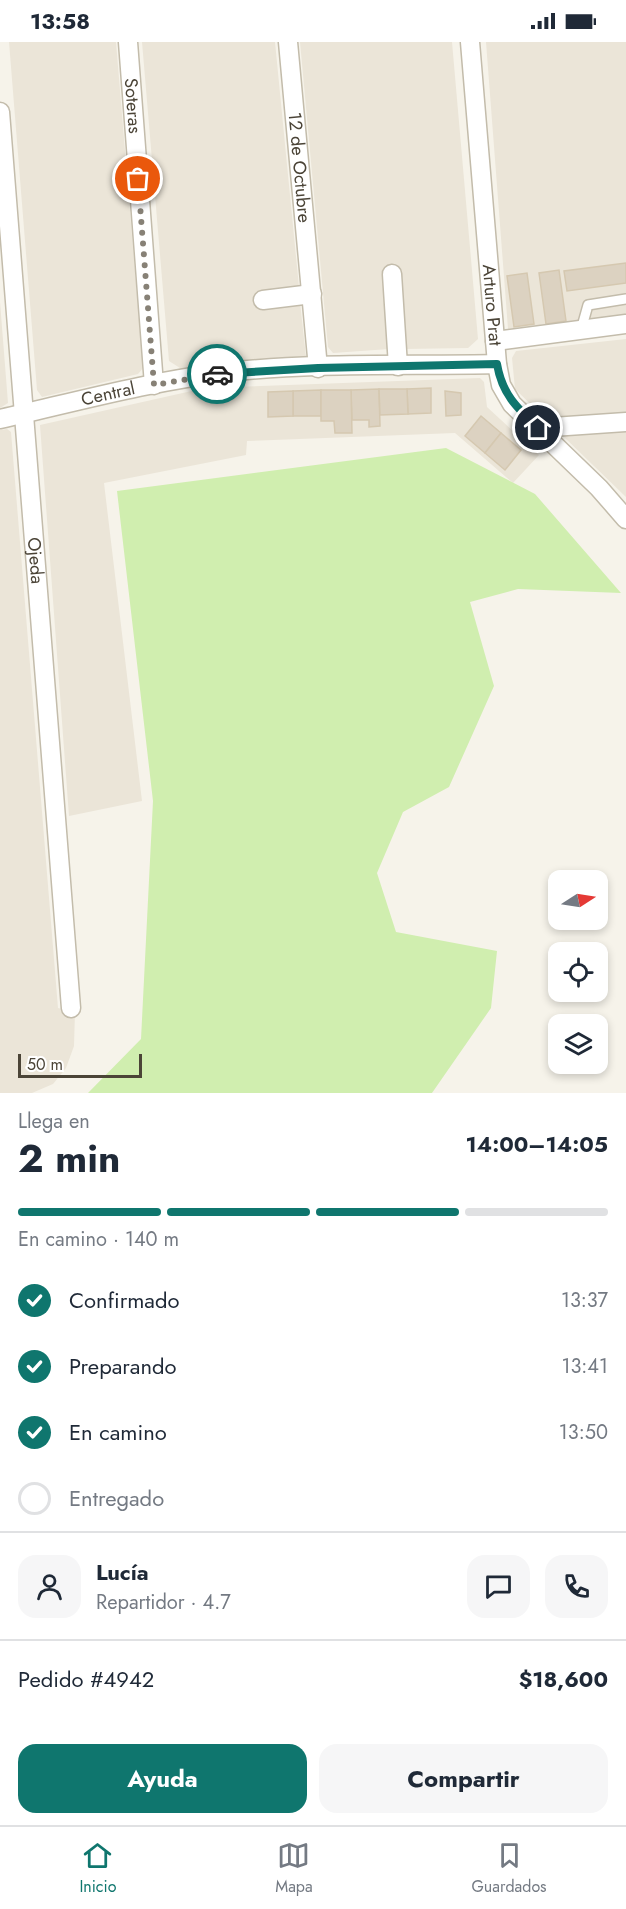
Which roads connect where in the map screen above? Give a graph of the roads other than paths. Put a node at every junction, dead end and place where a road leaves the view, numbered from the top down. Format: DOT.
graph roads {
  1 [pos="128,42"];
  2 [pos="288,42"];
  3 [pos="470,42"];
  4 [pos="0,112"];
  5 [pos="392,274"];
  6 [pos="312,294"];
  7 [pos="626,299"];
  8 [pos="263,300"];
  9 [pos="626,324"];
  10 [pos="581,330"];
  11 [pos="495,341"];
  12 [pos="497,364"];
  13 [pos="398,366"];
  14 [pos="318,368"];
  15 [pos="154,385"];
  16 [pos="24,414"];
  17 [pos="0,419"];
  18 [pos="626,422"];
  19 [pos="538,428"];
  20 [pos="620,504"];
  21 [pos="626,519"];
  22 [pos="71,1008"];
  1 -- 15 [label="street, Soteras"];
  2 -- 6 [label="street, 12 de Octubre"];
  3 -- 11 [label="street, Arturo Prat"];
  4 -- 16 [label="street, Ojeda"];
  5 -- 13 [label="street"];
  6 -- 8 [label="street"];
  6 -- 14 [label="street, 12 de Octubre"];
  7 -- 10 [label="lane"];
  9 -- 10 [label="street"];
  10 -- 11 [label="street"];
  11 -- 12 [label="street, Arturo Prat"];
  12 -- 13 [label="street, Central"];
  12 -- 19 [label="street, Arturo Prat"];
  13 -- 14 [label="street, Central"];
  14 -- 15 [label="street, Central"];
  15 -- 16 [label="street, Central"];
  16 -- 17 [label="street, Central"];
  16 -- 22 [label="street, Ojeda"];
  18 -- 19 [label="street"];
  19 -- 20 [label="street, Arturo Prat"];
  20 -- 21 [label="street, Arturo Prat"];
}
